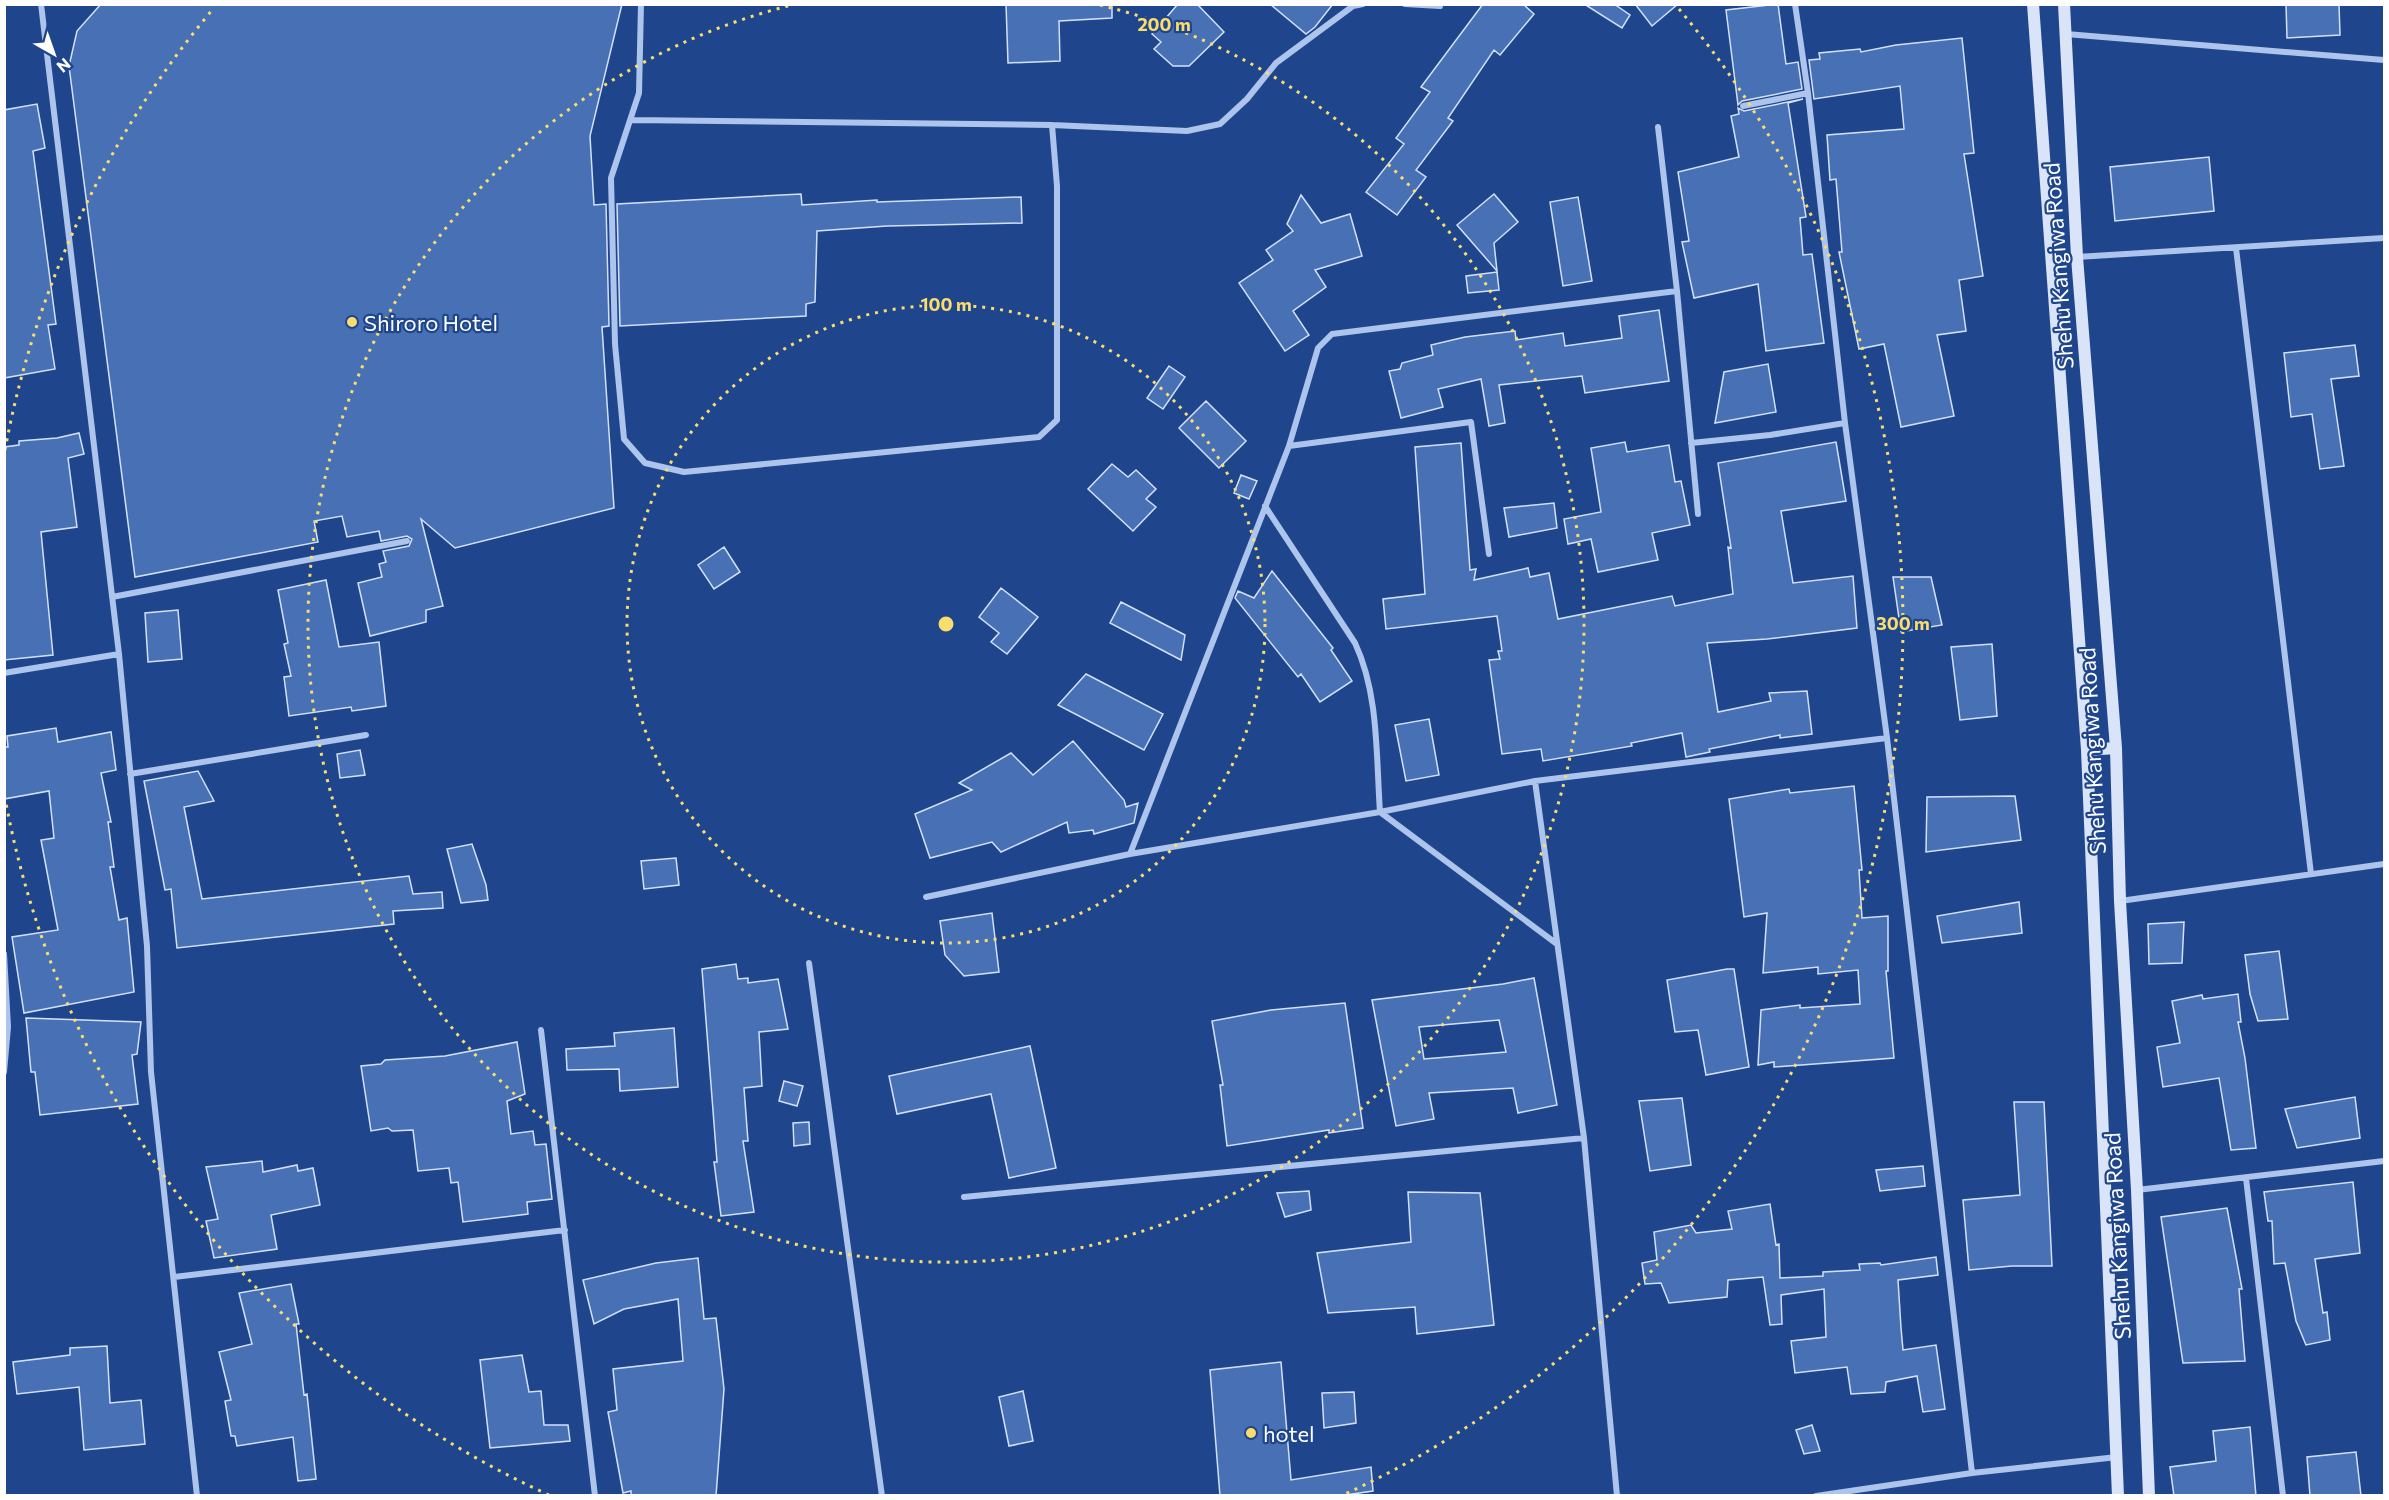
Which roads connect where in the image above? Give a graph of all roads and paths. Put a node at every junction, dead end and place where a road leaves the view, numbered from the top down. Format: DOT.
graph roads {
  1 [pos="41,4"];
  2 [pos="641,4"];
  3 [pos="1363,4"];
  4 [pos="1405,4"];
  5 [pos="1795,4"];
  6 [pos="2033,4"];
  7 [pos="2064,4"];
  8 [pos="1440,6"];
  9 [pos="2066,34"];
  10 [pos="2385,60"];
  11 [pos="1808,93"];
  12 [pos="1743,106"];
  13 [pos="631,120"];
  14 [pos="1052,125"];
  15 [pos="1658,127"];
  16 [pos="2385,238"];
  17 [pos="2236,248"];
  18 [pos="2077,257"];
  19 [pos="1677,291"];
  20 [pos="1845,423"];
  21 [pos="1691,443"];
  22 [pos="1288,446"];
  23 [pos="1265,506"];
  24 [pos="1698,514"];
  25 [pos="407,541"];
  26 [pos="1489,554"];
  27 [pos="112,597"];
  28 [pos="119,654"];
  29 [pos="4,674"];
  30 [pos="366,735"];
  31 [pos="1887,738"];
  32 [pos="2116,748"];
  33 [pos="2087,750"];
  34 [pos="130,774"];
  35 [pos="1535,781"];
  36 [pos="1380,812"];
  37 [pos="1130,854"];
  38 [pos="2385,864"];
  39 [pos="2311,874"];
  40 [pos="926,897"];
  41 [pos="2120,901"];
  42 [pos="1557,944"];
  43 [pos="4,954"];
  44 [pos="809,963"];
  45 [pos="541,1030"];
  46 [pos="4,1072"];
  47 [pos="1584,1138"];
  48 [pos="2385,1161"];
  49 [pos="2246,1178"];
  50 [pos="2137,1190"];
  51 [pos="964,1197"];
  52 [pos="565,1230"];
  53 [pos="174,1277"];
  54 [pos="2118,1457"];
  55 [pos="1972,1473"];
  56 [pos="1841,1494"];
  57 [pos="197,1496"];
  58 [pos="595,1496"];
  59 [pos="882,1496"];
  60 [pos="1617,1496"];
  61 [pos="1816,1496"];
  62 [pos="2118,1496"];
  63 [pos="2149,1496"];
  64 [pos="2283,1496"];
  1 -- 27 [label="street"];
  2 -- 13 [label="street"];
  3 -- 14 [label="street"];
  4 -- 8 [label="street"];
  5 -- 11 [label="street"];
  6 -- 33 [label="main road, Shehu Kangiwa Road"];
  7 -- 9 [label="main road, Shehu Kangiwa Road"];
  9 -- 10 [label="street"];
  9 -- 18 [label="main road, Shehu Kangiwa Road"];
  11 -- 12 [label="street"];
  11 -- 20 [label="street"];
  13 -- 14 [label="street"];
  13 -- 14 [label="street"];
  15 -- 19 [label="street"];
  16 -- 17 [label="street"];
  17 -- 18 [label="street"];
  17 -- 39 [label="street"];
  18 -- 32 [label="main road, Shehu Kangiwa Road"];
  19 -- 21 [label="street"];
  19 -- 22 [label="street"];
  20 -- 21 [label="street"];
  20 -- 31 [label="street"];
  21 -- 24 [label="street"];
  22 -- 23 [label="street"];
  22 -- 26 [label="street"];
  23 -- 36 [label="street"];
  23 -- 37 [label="street"];
  25 -- 27 [label="street"];
  27 -- 28 [label="street"];
  28 -- 29 [label="street"];
  28 -- 34 [label="street"];
  30 -- 34 [label="street"];
  31 -- 35 [label="street"];
  31 -- 55 [label="street"];
  32 -- 33 [label="main road"];
  32 -- 41 [label="main road, Shehu Kangiwa Road"];
  33 -- 54 [label="main road, Shehu Kangiwa Road"];
  34 -- 53 [label="street"];
  35 -- 36 [label="street"];
  35 -- 42 [label="street"];
  36 -- 37 [label="street"];
  36 -- 42 [label="street"];
  37 -- 40 [label="street"];
  38 -- 39 [label="street"];
  39 -- 41 [label="street"];
  41 -- 50 [label="main road, Shehu Kangiwa Road"];
  42 -- 47 [label="street"];
  43 -- 46 [label="street"];
  44 -- 59 [label="street"];
  45 -- 52 [label="street"];
  47 -- 51 [label="street"];
  47 -- 60 [label="street"];
  48 -- 49 [label="street"];
  49 -- 50 [label="street"];
  49 -- 64 [label="street"];
  50 -- 63 [label="main road, Shehu Kangiwa Road"];
  52 -- 53 [label="street"];
  52 -- 58 [label="street"];
  53 -- 57 [label="street"];
  54 -- 55 [label="street"];
  54 -- 62 [label="main road, Shehu Kangiwa Road"];
  55 -- 56 [label="street"];
  56 -- 61 [label="street"];
}
